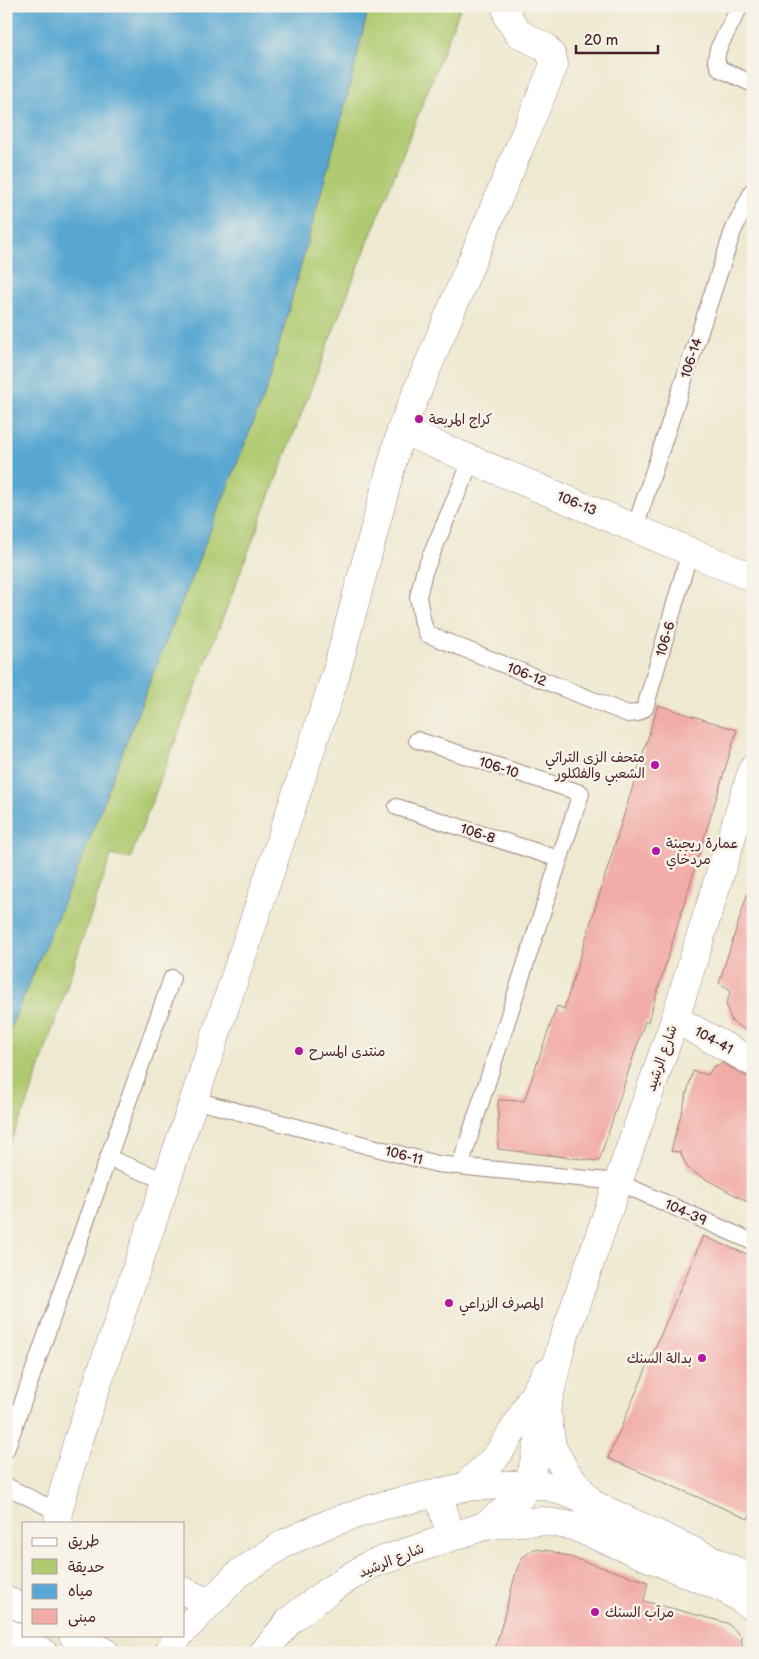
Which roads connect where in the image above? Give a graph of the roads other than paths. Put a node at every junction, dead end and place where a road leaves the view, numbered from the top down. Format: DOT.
graph roads {
  1 [pos="506,6"];
  2 [pos="740,6"];
  3 [pos="753,84"];
  4 [pos="753,190"];
  5 [pos="401,430"];
  6 [pos="472,459"];
  7 [pos="635,528"];
  8 [pos="690,552"];
  9 [pos="753,578"];
  10 [pos="628,714"];
  11 [pos="416,740"];
  12 [pos="753,768"];
  13 [pos="397,807"];
  14 [pos="559,859"];
  15 [pos="172,978"];
  16 [pos="675,1019"];
  17 [pos="753,1062"];
  18 [pos="194,1100"];
  19 [pos="108,1158"];
  20 [pos="460,1166"];
  21 [pos="166,1181"];
  22 [pos="618,1182"];
  23 [pos="753,1242"];
  24 [pos="561,1346"];
  25 [pos="547,1408"];
  26 [pos="6,1450"];
  27 [pos="529,1484"];
  28 [pos="6,1486"];
  29 [pos="464,1487"];
  30 [pos="438,1492"];
  31 [pos="592,1504"];
  32 [pos="58,1518"];
  33 [pos="484,1526"];
  34 [pos="451,1537"];
  35 [pos="753,1582"];
  36 [pos="185,1592"];
  37 [pos="6,1600"];
  38 [pos="209,1604"];
  39 [pos="753,1607"];
  40 [pos="22,1608"];
  41 [pos="185,1629"];
  42 [pos="6,1632"];
  43 [pos="75,1636"];
  44 [pos="178,1636"];
  45 [pos="44,1653"];
  46 [pos="106,1653"];
  47 [pos="168,1653"];
  48 [pos="262,1653"];
  1 -- 5 [label="main road"];
  2 -- 3 [label="lane"];
  4 -- 7 [label="lane, 106-14"];
  5 -- 6 [label="main road, 106-13"];
  5 -- 18 [label="main road"];
  6 -- 7 [label="main road, 106-13"];
  6 -- 10 [label="lane, 106-12"];
  7 -- 8 [label="main road, 106-13"];
  8 -- 9 [label="main road, 106-13"];
  8 -- 10 [label="lane, 106-6"];
  11 -- 14 [label="lane, 106-10"];
  12 -- 16 [label="main road, شارع الرشيد"];
  13 -- 14 [label="lane, 106-8"];
  14 -- 20 [label="lane"];
  15 -- 19 [label="lane"];
  16 -- 17 [label="main road, 104-41"];
  16 -- 22 [label="main road, شارع الرشيد"];
  18 -- 20 [label="lane, 106-11"];
  18 -- 21 [label="main road"];
  19 -- 21 [label="lane"];
  19 -- 26 [label="lane"];
  20 -- 22 [label="lane, 106-11"];
  21 -- 32 [label="main road"];
  22 -- 23 [label="lane, 104-39"];
  22 -- 24 [label="main road, شارع الرشيد"];
  24 -- 25 [label="main road, شارع الرشيد"];
  24 -- 29 [label="main road, شارع الرشيد"];
  25 -- 27 [label="main road, شارع الرشيد"];
  25 -- 31 [label="main road"];
  27 -- 29 [label="main road"];
  27 -- 31 [label="main road"];
  27 -- 33 [label="main road, شارع الرشيد"];
  28 -- 32 [label="lane"];
  29 -- 30 [label="main road"];
  30 -- 34 [label="main road"];
  30 -- 38 [label="main road"];
  31 -- 35 [label="main road"];
  33 -- 34 [label="main road, شارع الرشيد"];
  33 -- 39 [label="main road"];
  34 -- 48 [label="main road, شارع الرشيد"];
  36 -- 38 [label="main road"];
  37 -- 40 [label="main road"];
  38 -- 41 [label="main road"];
  42 -- 45 [label="main road"];
  43 -- 46 [label="main road"];
  44 -- 47 [label="main road"];
}
